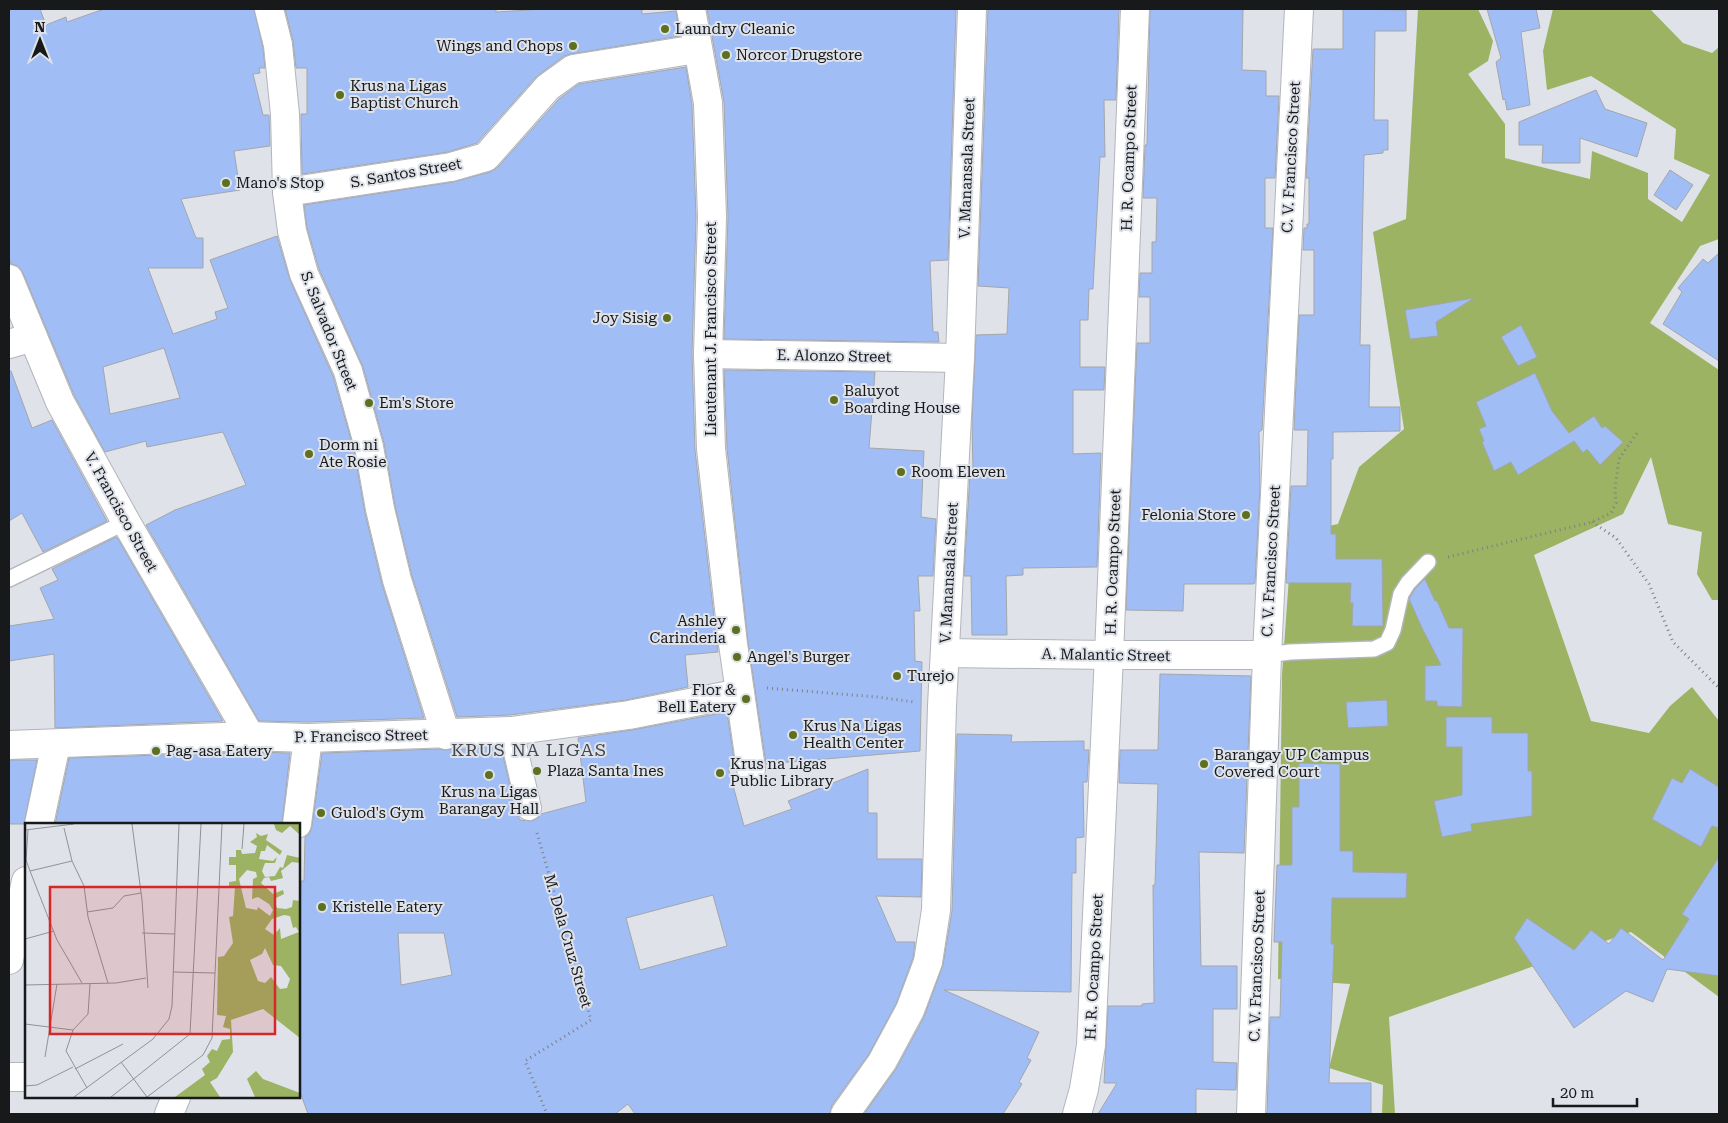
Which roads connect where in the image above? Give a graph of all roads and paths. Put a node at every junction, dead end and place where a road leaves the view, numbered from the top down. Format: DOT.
graph roads {
  1 [pos="269,9"];
  2 [pos="691,9"];
  3 [pos="972,9"];
  4 [pos="1135,9"];
  5 [pos="1299,9"];
  6 [pos="697,49"];
  7 [pos="287,192"];
  8 [pos="9,279"];
  9 [pos="21,341"];
  10 [pos="708,354"];
  11 [pos="960,358"];
  12 [pos="1637,434"];
  13 [pos="126,522"];
  14 [pos="1592,522"];
  15 [pos="1428,562"];
  16 [pos="9,579"];
  17 [pos="945,653"];
  18 [pos="1109,656"];
  19 [pos="1267,656"];
  20 [pos="1719,688"];
  21 [pos="740,693"];
  22 [pos="942,706"];
  23 [pos="511,731"];
  24 [pos="446,735"];
  25 [pos="250,736"];
  26 [pos="308,738"];
  27 [pos="56,744"];
  28 [pos="9,745"];
  29 [pos="750,769"];
  30 [pos="530,808"];
  31 [pos="39,823"];
  32 [pos="297,823"];
  33 [pos="25,886"];
  34 [pos="9,960"];
  35 [pos="9,1077"];
  36 [pos="25,1077"];
  37 [pos="176,1098"];
  38 [pos="169,1114"];
  39 [pos="546,1114"];
  40 [pos="845,1114"];
  41 [pos="1077,1114"];
  42 [pos="1251,1114"];
  1 -- 7 [label="street, S. Salvador Street"];
  2 -- 6 [label="street, Lieutenant J. Francisco Street"];
  3 -- 11 [label="street, V. Manansala Street"];
  4 -- 18 [label="street, H. R. Ocampo Street"];
  5 -- 19 [label="street, C. V. Francisco Street"];
  6 -- 7 [label="street, S. Santos Street"];
  6 -- 10 [label="street, Lieutenant J. Francisco Street"];
  7 -- 24 [label="street, S. Salvador Street"];
  8 -- 9 [label="street, V. Francisco Street"];
  9 -- 13 [label="street, V. Francisco Street"];
  10 -- 11 [label="street, E. Alonzo Street"];
  10 -- 21 [label="street, Lieutenant J. Francisco Street"];
  11 -- 17 [label="street, V. Manansala Street"];
  12 -- 14 [label="path"];
  13 -- 16 [label="lane"];
  13 -- 25 [label="street, V. Francisco Street"];
  14 -- 15 [label="path"];
  14 -- 20 [label="path"];
  15 -- 19 [label="lane"];
  17 -- 18 [label="street, A. Malantic Street"];
  17 -- 22 [label="street, V. Manansala Street"];
  18 -- 19 [label="street, A. Malantic Street"];
  18 -- 41 [label="street, H. R. Ocampo Street"];
  19 -- 42 [label="street, C. V. Francisco Street"];
  21 -- 22 [label="path"];
  21 -- 23 [label="street, P. Francisco Street"];
  21 -- 29 [label="street, Lieutenant J. Francisco Street"];
  22 -- 40 [label="street, V. Manansala Street"];
  23 -- 24 [label="street, P. Francisco Street"];
  23 -- 30 [label="street"];
  24 -- 26 [label="street, P. Francisco Street"];
  25 -- 26 [label="street, P. Francisco Street"];
  25 -- 27 [label="street, P. Francisco Street"];
  26 -- 32 [label="street"];
  27 -- 28 [label="street, P. Francisco Street"];
  27 -- 31 [label="street"];
  30 -- 39 [label="path, M. Dela Cruz Street"];
  33 -- 34 [label="street"];
  35 -- 36 [label="street"];
  37 -- 38 [label="street"];
}
